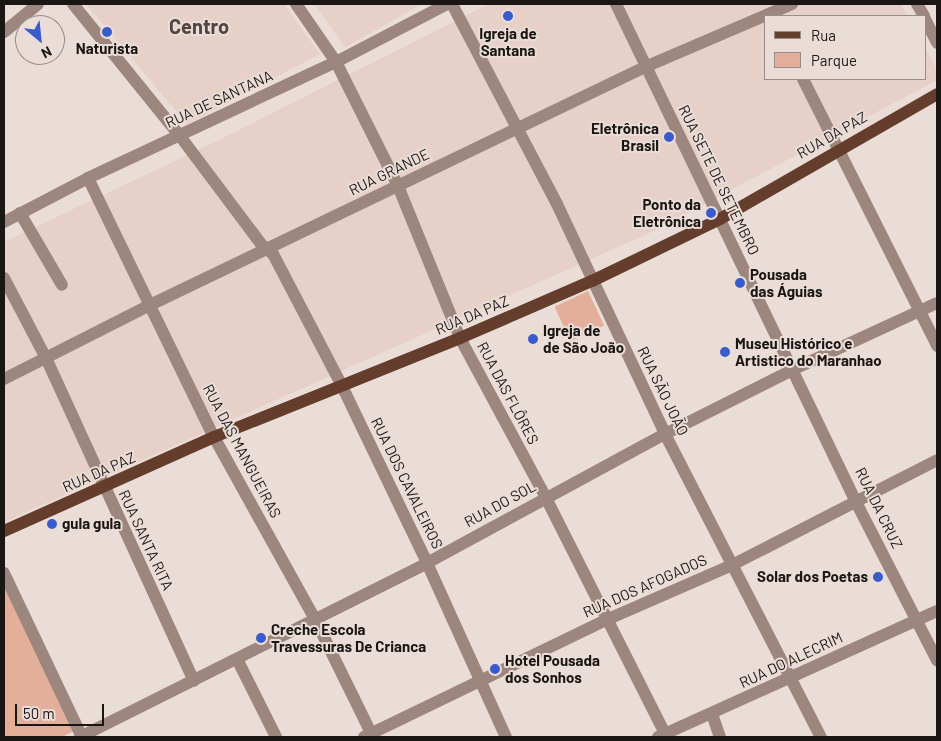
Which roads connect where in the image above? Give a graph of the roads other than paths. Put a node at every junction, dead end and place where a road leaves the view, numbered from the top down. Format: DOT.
graph roads {
  1 [pos="38,4"];
  2 [pos="73,4"];
  3 [pos="296,4"];
  4 [pos="447,4"];
  5 [pos="452,4"];
  6 [pos="616,4"];
  7 [pos="792,4"];
  8 [pos="771,15"];
  9 [pos="764,18"];
  10 [pos="926,21"];
  11 [pos="4,32"];
  12 [pos="937,43"];
  13 [pos="336,62"];
  14 [pos="645,67"];
  15 [pos="803,80"];
  16 [pos="937,94"];
  17 [pos="518,128"];
  18 [pos="180,136"];
  19 [pos="838,150"];
  20 [pos="88,178"];
  21 [pos="398,186"];
  22 [pos="20,213"];
  23 [pos="720,219"];
  24 [pos="4,222"];
  25 [pos="268,250"];
  26 [pos="4,278"];
  27 [pos="592,281"];
  28 [pos="62,285"];
  29 [pos="937,303"];
  30 [pos="150,305"];
  31 [pos="920,310"];
  32 [pos="460,338"];
  33 [pos="937,346"];
  34 [pos="46,358"];
  35 [pos="794,369"];
  36 [pos="4,379"];
  37 [pos="342,386"];
  38 [pos="665,434"];
  39 [pos="214,437"];
  40 [pos="937,460"];
  41 [pos="104,488"];
  42 [pos="546,498"];
  43 [pos="856,502"];
  44 [pos="4,531"];
  45 [pos="427,563"];
  46 [pos="732,565"];
  47 [pos="4,573"];
  48 [pos="937,611"];
  49 [pos="315,619"];
  50 [pos="606,620"];
  51 [pos="917,621"];
  52 [pos="237,659"];
  53 [pos="937,660"];
  54 [pos="791,678"];
  55 [pos="194,681"];
  56 [pos="482,681"];
  57 [pos="712,714"];
  58 [pos="369,736"];
  59 [pos="662,736"];
  60 [pos="81,737"];
  61 [pos="276,737"];
  62 [pos="506,737"];
  63 [pos="720,737"];
  64 [pos="821,737"];
  1 -- 11 [label="street"];
  2 -- 18 [label="street, RUA DOS CAVALEIROS"];
  3 -- 13 [label="street, RUA DAS FLÔRES"];
  4 -- 13 [label="street, RUA DE SANTANA"];
  5 -- 17 [label="street, RUA SÃO JOÃO"];
  6 -- 14 [label="street, RUA SETE DE SETEMBRO"];
  7 -- 8 [label="street, RUA GRANDE"];
  9 -- 14 [label="street, RUA GRANDE"];
  10 -- 12 [label="street"];
  13 -- 18 [label="street, RUA DE SANTANA"];
  13 -- 21 [label="street, RUA DAS FLÔRES"];
  14 -- 17 [label="street, RUA GRANDE"];
  14 -- 23 [label="street, RUA SETE DE SETEMBRO"];
  15 -- 19 [label="street"];
  16 -- 19 [label="main road, RUA DA PAZ"];
  17 -- 21 [label="street, RUA GRANDE"];
  17 -- 27 [label="street, RUA SÃO JOÃO"];
  18 -- 20 [label="street, RUA DE SANTANA"];
  18 -- 25 [label="street, RUA DOS CAVALEIROS"];
  19 -- 23 [label="main road, RUA DA PAZ"];
  19 -- 31 [label="street"];
  20 -- 22 [label="street, RUA DE SANTANA"];
  20 -- 30 [label="street, RUA DAS MANGUEIRAS"];
  21 -- 25 [label="street, RUA GRANDE"];
  21 -- 32 [label="street, RUA DAS FLÔRES"];
  22 -- 24 [label="street, RUA DE SANTANA"];
  22 -- 28 [label="street"];
  23 -- 27 [label="main road, RUA DA PAZ"];
  23 -- 35 [label="street, RUA SETE DE SETEMBRO"];
  25 -- 30 [label="street, RUA GRANDE"];
  25 -- 37 [label="street, RUA DOS CAVALEIROS"];
  26 -- 34 [label="street, RUA SANTA RITA"];
  27 -- 32 [label="main road, RUA DA PAZ"];
  27 -- 38 [label="street, RUA SÃO JOÃO"];
  29 -- 31 [label="street, RUA DO SOL"];
  30 -- 34 [label="street, RUA GRANDE"];
  30 -- 39 [label="street, RUA DAS MANGUEIRAS"];
  31 -- 33 [label="street"];
  31 -- 35 [label="street, RUA DO SOL"];
  32 -- 37 [label="main road, RUA DA PAZ"];
  32 -- 42 [label="street, RUA DAS FLÔRES"];
  34 -- 36 [label="street, RUA GRANDE"];
  34 -- 41 [label="street, RUA SANTA RITA"];
  35 -- 38 [label="street, RUA DO SOL"];
  35 -- 43 [label="street, RUA DA CRUZ"];
  37 -- 39 [label="main road, RUA DA PAZ"];
  37 -- 45 [label="street, RUA DOS CAVALEIROS"];
  38 -- 42 [label="street, RUA DO SOL"];
  38 -- 46 [label="street, RUA SÃO JOÃO"];
  39 -- 41 [label="main road, RUA DA PAZ"];
  39 -- 49 [label="street, RUA DAS MANGUEIRAS"];
  40 -- 43 [label="street, RUA DOS AFOGADOS"];
  41 -- 44 [label="main road, RUA DA PAZ"];
  41 -- 55 [label="street, RUA SANTA RITA"];
  42 -- 45 [label="street, RUA DO SOL"];
  42 -- 50 [label="street, RUA DAS FLÔRES"];
  43 -- 46 [label="street, RUA DOS AFOGADOS"];
  43 -- 51 [label="street, RUA DA CRUZ"];
  45 -- 49 [label="street, RUA DO SOL"];
  45 -- 56 [label="street, RUA DOS CAVALEIROS"];
  46 -- 50 [label="street, RUA DOS AFOGADOS"];
  46 -- 54 [label="street, RUA SÃO JOÃO"];
  47 -- 60 [label="street"];
  48 -- 51 [label="street, RUA DO ALECRIM"];
  49 -- 52 [label="street, RUA DO SOL"];
  49 -- 58 [label="street, RUA DAS MANGUEIRAS"];
  50 -- 56 [label="street, RUA DOS AFOGADOS"];
  50 -- 59 [label="street, RUA DAS FLÔRES"];
  51 -- 53 [label="street, RUA DA CRUZ"];
  51 -- 54 [label="street, RUA DO ALECRIM"];
  52 -- 55 [label="street, RUA DO SOL"];
  52 -- 61 [label="street"];
  54 -- 57 [label="street, RUA DO ALECRIM"];
  54 -- 64 [label="street, RUA SÃO JOÃO"];
  55 -- 60 [label="street, RUA DO SOL"];
  56 -- 58 [label="street, RUA DOS AFOGADOS"];
  56 -- 62 [label="street, RUA DOS CAVALEIROS"];
  57 -- 59 [label="street, RUA DO ALECRIM"];
  57 -- 63 [label="street"];
}
